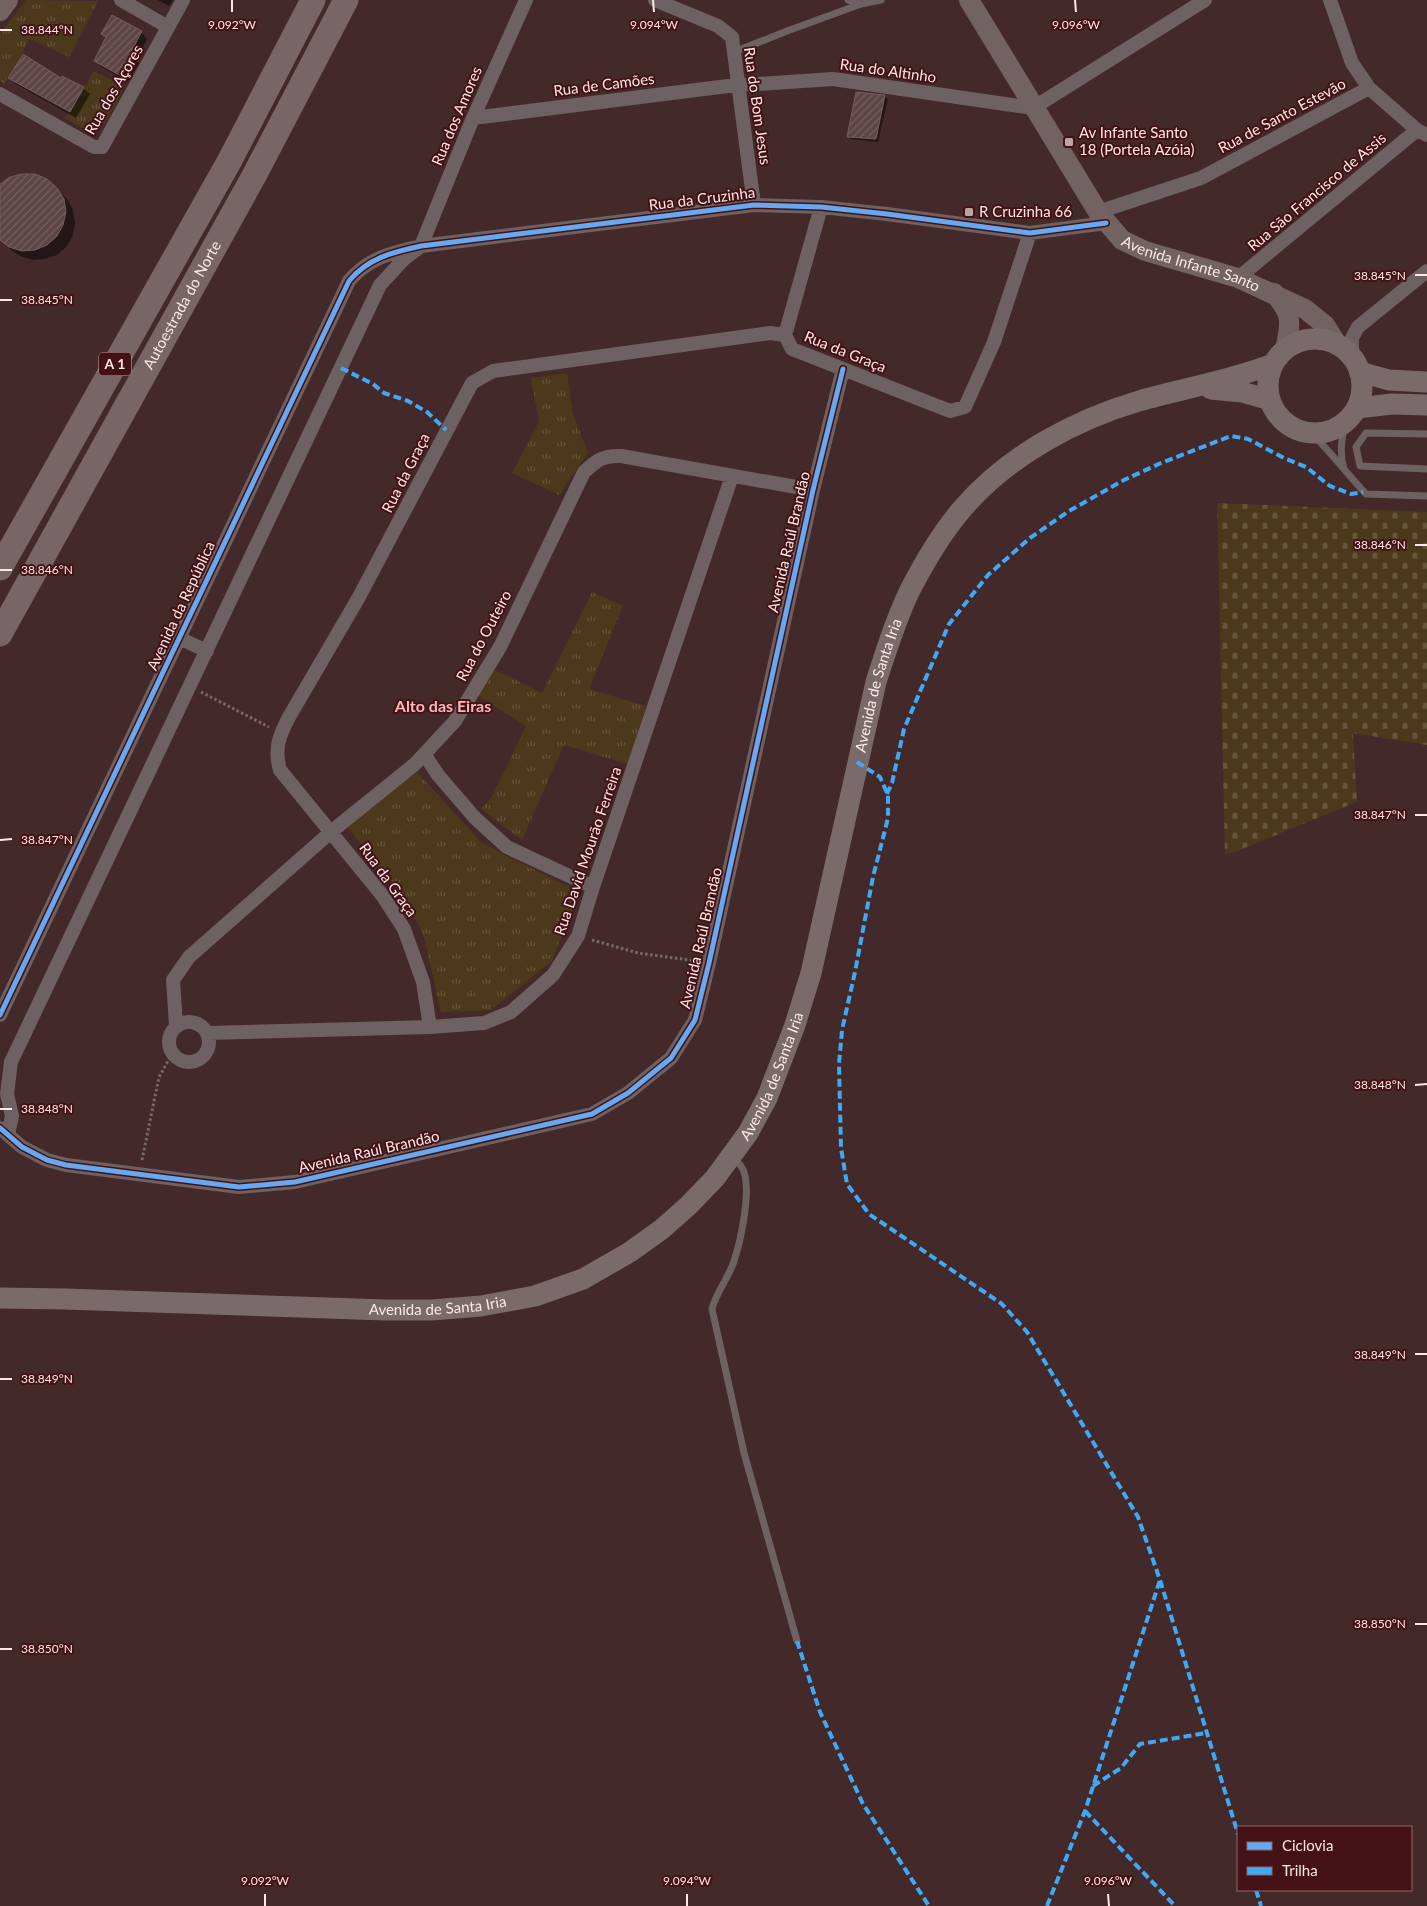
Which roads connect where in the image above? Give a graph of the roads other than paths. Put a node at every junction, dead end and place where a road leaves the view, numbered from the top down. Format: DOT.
graph roads {
  1 [pos="8,0"];
  2 [pos="121,0"];
  3 [pos="183,0"];
  4 [pos="313,0"];
  5 [pos="346,0"];
  6 [pos="526,0"];
  7 [pos="655,0"];
  8 [pos="848,0"];
  9 [pos="881,0"];
  10 [pos="969,0"];
  11 [pos="1205,0"];
  12 [pos="1330,0"];
  13 [pos="861,4"];
  14 [pos="0,11"];
  15 [pos="168,27"];
  16 [pos="734,52"];
  17 [pos="738,85"];
  18 [pos="1369,88"];
  19 [pos="0,94"];
  20 [pos="1033,108"];
  21 [pos="473,118"];
  22 [pos="1422,132"];
  23 [pos="754,205"];
  24 [pos="820,207"];
  25 [pos="1102,218"];
  26 [pos="1030,233"];
  27 [pos="421,246"];
  28 [pos="1427,271"];
  29 [pos="1238,278"];
  30 [pos="1274,293"];
  31 [pos="785,335"];
  32 [pos="1279,357"];
  33 [pos="1350,357"];
  34 [pos="843,369"];
  35 [pos="1427,382"];
  36 [pos="1180,391"];
  37 [pos="1270,400"];
  38 [pos="1427,405"];
  39 [pos="1351,415"];
  40 [pos="1311,432"];
  41 [pos="1427,434"];
  42 [pos="1427,469"];
  43 [pos="1346,474"];
  44 [pos="732,476"];
  45 [pos="813,490"];
  46 [pos="1427,496"];
  47 [pos="0,568"];
  48 [pos="0,634"];
  49 [pos="179,638"];
  50 [pos="207,651"];
  51 [pos="424,754"];
  52 [pos="332,831"];
  53 [pos="593,887"];
  54 [pos="0,1015"];
  55 [pos="176,1025"];
  56 [pos="430,1027"];
  57 [pos="207,1033"];
  58 [pos="4,1131"];
  59 [pos="731,1156"];
  60 [pos="6,1300"];
  61 [pos="797,1640"];
  1 -- 14 [label="street"];
  2 -- 15 [label="street"];
  3 -- 15 [label="street, Rua dos Açores"];
  4 -- 47 [label="highway, Autoestrada do Norte / A 1"];
  5 -- 48 [label="highway, Autoestrada do Norte / A 1"];
  6 -- 21 [label="street, Rua dos Amores"];
  7 -- 16 [label="street, Rua do Bom Jesus"];
  8 -- 13 [label="lane"];
  9 -- 13 [label="lane"];
  10 -- 20 [label="street, Avenida Infante Santo"];
  11 -- 20 [label="street"];
  12 -- 18 [label="street"];
  13 -- 16 [label="lane"];
  15 -- 19 [label="street, Rua dos Açores"];
  16 -- 17 [label="street, Rua do Bom Jesus"];
  17 -- 20 [label="street, Rua do Altinho"];
  17 -- 21 [label="street, Rua de Camões"];
  17 -- 23 [label="street, Rua do Bom Jesus"];
  18 -- 22 [label="street"];
  18 -- 25 [label="street, Rua de Santo Estevão"];
  20 -- 25 [label="street, Avenida Infante Santo"];
  21 -- 27 [label="street, Rua dos Amores"];
  22 -- 29 [label="street, Rua São Francisco de Assis"];
  23 -- 24 [label="street, Rua da Cruzinha"];
  23 -- 27 [label="street, Rua da Cruzinha"];
  24 -- 26 [label="street, Rua da Cruzinha"];
  24 -- 31 [label="street"];
  25 -- 26 [label="street, Rua da Cruzinha"];
  25 -- 29 [label="street, Avenida Infante Santo"];
  26 -- 34 [label="street, Rua da Graça"];
  27 -- 49 [label="street, Avenida da República"];
  27 -- 50 [label="street"];
  28 -- 33 [label="street"];
  29 -- 30 [label="street, Avenida Infante Santo"];
  30 -- 32 [label="street, Avenida Infante Santo"];
  30 -- 33 [label="street, Avenida Infante Santo"];
  31 -- 34 [label="street, Rua da Graça"];
  31 -- 52 [label="street, Rua da Graça"];
  32 -- 33 [label="main road"];
  32 -- 36 [label="main road, Avenida de Santa Iria"];
  32 -- 37 [label="main road"];
  33 -- 35 [label="main road"];
  33 -- 39 [label="main road"];
  34 -- 45 [label="street, Avenida Raúl Brandão"];
  36 -- 37 [label="main road, Avenida de Santa Iria"];
  36 -- 59 [label="main road, Avenida de Santa Iria"];
  37 -- 40 [label="main road"];
  38 -- 39 [label="main road"];
  39 -- 40 [label="main road"];
  39 -- 43 [label="lane"];
  40 -- 43 [label="lane"];
  41 -- 42 [label="lane"];
  43 -- 46 [label="lane"];
  44 -- 45 [label="street, Rua do Outeiro"];
  44 -- 51 [label="street, Rua do Outeiro"];
  44 -- 53 [label="street, Rua David Mourão Ferreira"];
  45 -- 58 [label="street, Avenida Raúl Brandão"];
  49 -- 50 [label="street"];
  49 -- 54 [label="street, Avenida da República"];
  50 -- 58 [label="street"];
  51 -- 52 [label="street, Rua do Outeiro"];
  51 -- 53 [label="street"];
  52 -- 55 [label="street, Rua do Outeiro"];
  52 -- 56 [label="street, Rua da Graça"];
  53 -- 56 [label="street, Rua David Mourão Ferreira"];
  55 -- 57 [label="street"];
  55 -- 57 [label="street"];
  56 -- 57 [label="street, Rua David Mourão Ferreira"];
  59 -- 60 [label="main road, Avenida de Santa Iria"];
  59 -- 61 [label="lane"];
}
